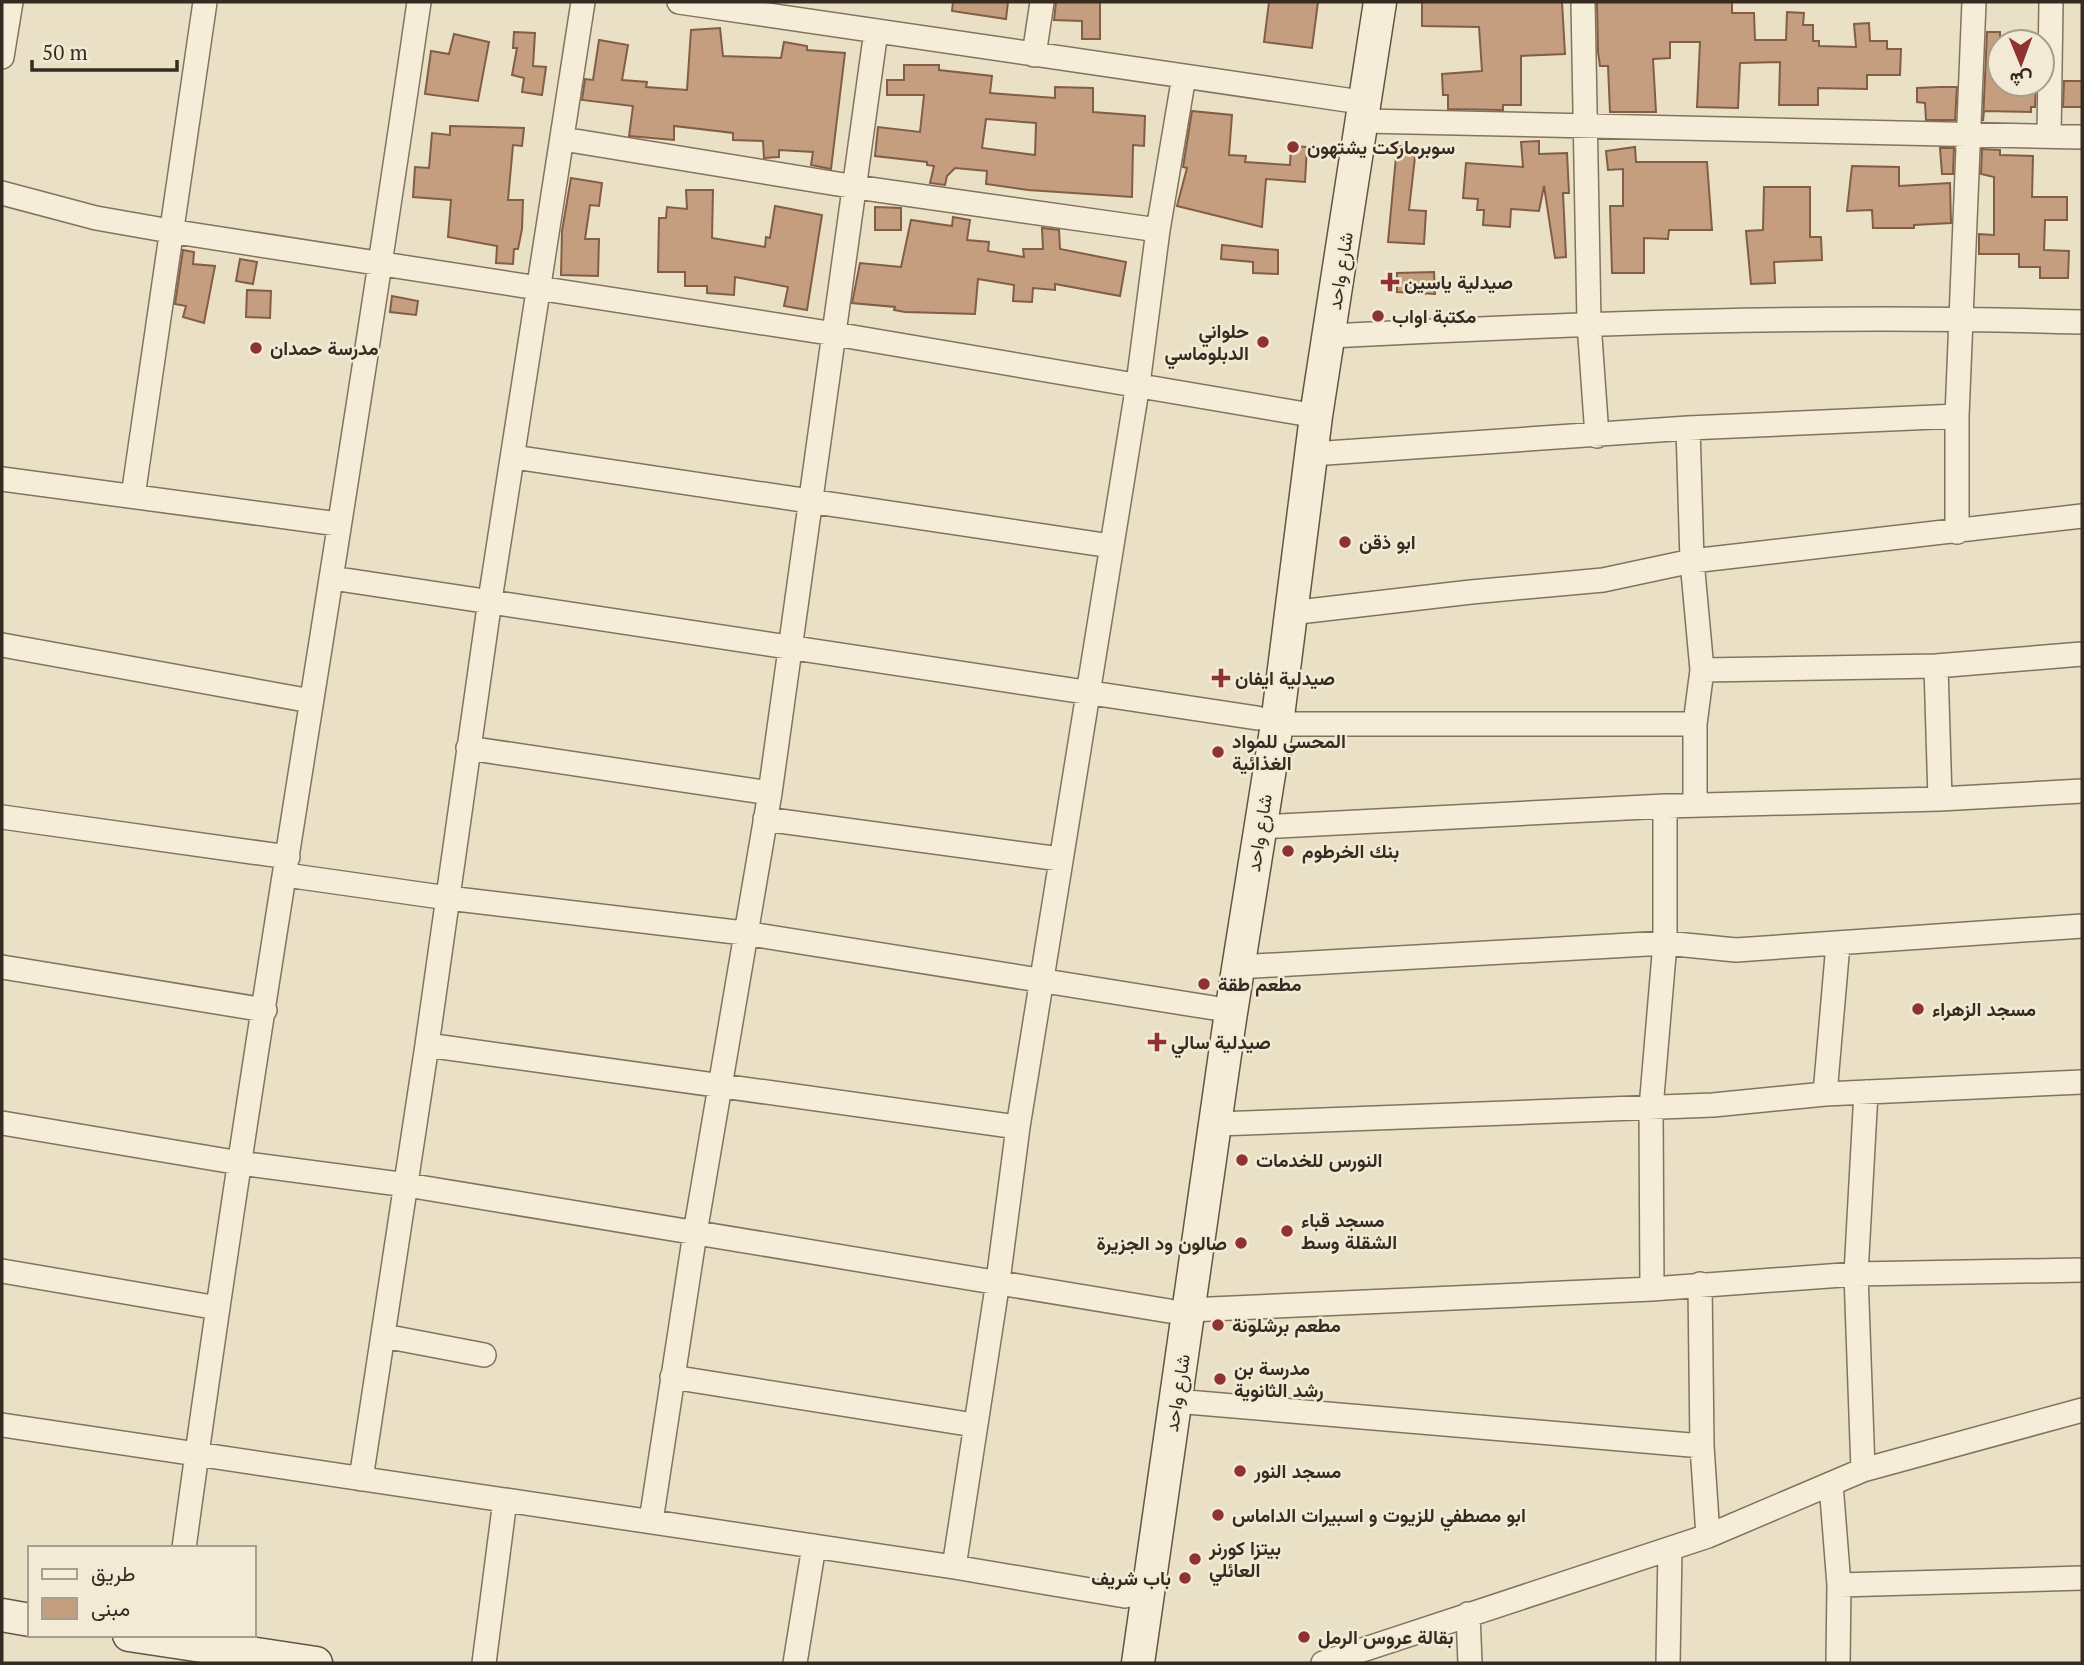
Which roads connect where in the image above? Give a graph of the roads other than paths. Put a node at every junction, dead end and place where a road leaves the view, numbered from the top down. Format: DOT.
graph roads {
  1 [pos="11,2"];
  2 [pos="205,2"];
  3 [pos="419,2"];
  4 [pos="583,2"];
  5 [pos="679,2"];
  6 [pos="1042,2"];
  7 [pos="1359,2"];
  8 [pos="1380,2"];
  9 [pos="1583,2"];
  10 [pos="1974,2"];
  11 [pos="2051,2"];
  12 [pos="734,6"];
  13 [pos="876,31"];
  14 [pos="4,33"];
  15 [pos="1034,55"];
  16 [pos="2,57"];
  17 [pos="1184,76"];
  18 [pos="1355,110"];
  19 [pos="1587,124"];
  20 [pos="1970,136"];
  21 [pos="2049,136"];
  22 [pos="2082,137"];
  23 [pos="564,139"];
  24 [pos="856,187"];
  25 [pos="2,193"];
  26 [pos="1158,230"];
  27 [pos="170,231"];
  28 [pos="381,266"];
  29 [pos="538,289"];
  30 [pos="1960,318"];
  31 [pos="2082,322"];
  32 [pos="1589,323"];
  33 [pos="835,334"];
  34 [pos="1330,336"];
  35 [pos="1138,384"];
  36 [pos="1299,412"];
  37 [pos="1956,415"];
  38 [pos="1688,428"];
  39 [pos="1597,436"];
  40 [pos="1312,454"];
  41 [pos="513,457"];
  42 [pos="2,479"];
  43 [pos="133,496"];
  44 [pos="809,501"];
  45 [pos="2082,516"];
  46 [pos="338,524"];
  47 [pos="1957,532"];
  48 [pos="1111,546"];
  49 [pos="1288,553"];
  50 [pos="1692,561"];
  51 [pos="332,578"];
  52 [pos="489,600"];
  53 [pos="1290,613"];
  54 [pos="2,645"];
  55 [pos="790,650"];
  56 [pos="2082,654"];
  57 [pos="1936,666"];
  58 [pos="1702,670"];
  59 [pos="1088,693"];
  60 [pos="312,701"];
  61 [pos="1267,721"];
  62 [pos="1695,724"];
  63 [pos="468,748"];
  64 [pos="2082,791"];
  65 [pos="770,793"];
  66 [pos="1940,799"];
  67 [pos="1695,804"];
  68 [pos="1665,806"];
  69 [pos="2,817"];
  70 [pos="765,819"];
  71 [pos="1260,827"];
  72 [pos="1060,859"];
  73 [pos="287,866"];
  74 [pos="448,898"];
  75 [pos="2082,926"];
  76 [pos="744,933"];
  77 [pos="1665,943"];
  78 [pos="1838,944"];
  79 [pos="2,967"];
  80 [pos="1238,967"];
  81 [pos="1043,980"];
  82 [pos="1214,1008"];
  83 [pos="265,1010"];
  84 [pos="428,1045"];
  85 [pos="2082,1082"];
  86 [pos="722,1085"];
  87 [pos="1866,1092"];
  88 [pos="1825,1094"];
  89 [pos="1651,1108"];
  90 [pos="2,1123"];
  91 [pos="1217,1124"];
  92 [pos="1018,1128"];
  93 [pos="240,1163"];
  94 [pos="1196,1183"];
  95 [pos="407,1185"];
  96 [pos="695,1233"];
  97 [pos="2082,1270"];
  98 [pos="2,1271"];
  99 [pos="1856,1274"];
  100 [pos="998,1281"];
  101 [pos="1700,1284"];
  102 [pos="1652,1289"];
  103 [pos="218,1308"];
  104 [pos="1179,1310"];
  105 [pos="384,1336"];
  106 [pos="484,1355"];
  107 [pos="672,1377"];
  108 [pos="1175,1401"];
  109 [pos="2082,1410"];
  110 [pos="2,1425"];
  111 [pos="974,1425"];
  112 [pos="1702,1446"];
  113 [pos="197,1453"];
  114 [pos="1863,1470"];
  115 [pos="361,1479"];
  116 [pos="1832,1484"];
  117 [pos="505,1500"];
  118 [pos="651,1521"];
  119 [pos="1708,1536"];
  120 [pos="184,1546"];
  121 [pos="814,1546"];
  122 [pos="1670,1549"];
  123 [pos="954,1567"];
  124 [pos="2082,1578"];
  125 [pos="1839,1585"];
  126 [pos="1125,1596"];
  127 [pos="1468,1614"];
  128 [pos="2,1615"];
  129 [pos="28,1620"];
  130 [pos="150,1637"];
  131 [pos="172,1639"];
  132 [pos="315,1663"];
  133 [pos="484,1663"];
  134 [pos="795,1663"];
  135 [pos="1118,1663"];
  136 [pos="1138,1663"];
  137 [pos="1323,1663"];
  138 [pos="1470,1663"];
  139 [pos="1668,1663"];
  140 [pos="1838,1663"];
  1 -- 14 [label="street"];
  2 -- 27 [label="street"];
  3 -- 28 [label="street"];
  4 -- 23 [label="street"];
  5 -- 12 [label="street"];
  6 -- 15 [label="street"];
  7 -- 18 [label="street, شارع واحد"];
  8 -- 18 [label="street, شارع واحد"];
  9 -- 19 [label="street"];
  10 -- 20 [label="street"];
  11 -- 21 [label="street"];
  12 -- 13 [label="street"];
  13 -- 15 [label="street"];
  13 -- 24 [label="street"];
  14 -- 16 [label="street"];
  15 -- 17 [label="street"];
  17 -- 18 [label="street"];
  17 -- 26 [label="street"];
  18 -- 19 [label="street"];
  18 -- 34 [label="street, شارع واحد"];
  18 -- 36 [label="street, شارع واحد"];
  19 -- 20 [label="street"];
  19 -- 32 [label="street"];
  20 -- 21 [label="street"];
  20 -- 30 [label="street"];
  21 -- 22 [label="street"];
  23 -- 24 [label="street"];
  23 -- 29 [label="street"];
  24 -- 26 [label="street"];
  24 -- 33 [label="street"];
  25 -- 27 [label="street"];
  26 -- 35 [label="street"];
  27 -- 28 [label="street"];
  27 -- 43 [label="street"];
  28 -- 29 [label="street"];
  28 -- 46 [label="street"];
  29 -- 33 [label="street"];
  29 -- 41 [label="street"];
  30 -- 31 [label="street"];
  30 -- 32 [label="street"];
  30 -- 37 [label="street"];
  32 -- 34 [label="street"];
  32 -- 39 [label="street"];
  33 -- 35 [label="street"];
  33 -- 44 [label="street"];
  34 -- 40 [label="street, شارع واحد"];
  35 -- 36 [label="street"];
  35 -- 48 [label="street"];
  36 -- 49 [label="street, شارع واحد"];
  37 -- 38 [label="street"];
  37 -- 47 [label="street"];
  38 -- 39 [label="street"];
  38 -- 50 [label="street"];
  39 -- 40 [label="street"];
  40 -- 49 [label="street, شارع واحد"];
  41 -- 44 [label="street"];
  41 -- 52 [label="street"];
  42 -- 43 [label="street"];
  43 -- 46 [label="street"];
  44 -- 48 [label="street"];
  44 -- 55 [label="street"];
  45 -- 47 [label="street"];
  46 -- 51 [label="street"];
  47 -- 50 [label="street"];
  48 -- 59 [label="street"];
  49 -- 53 [label="street, شارع واحد"];
  49 -- 61 [label="street, شارع واحد"];
  50 -- 53 [label="street"];
  50 -- 58 [label="street"];
  51 -- 52 [label="street"];
  51 -- 60 [label="street"];
  52 -- 55 [label="street"];
  52 -- 63 [label="street"];
  53 -- 61 [label="street, شارع واحد"];
  54 -- 60 [label="street"];
  55 -- 59 [label="street"];
  55 -- 65 [label="street"];
  56 -- 57 [label="street"];
  57 -- 58 [label="street"];
  57 -- 66 [label="street"];
  58 -- 62 [label="street"];
  59 -- 61 [label="street"];
  59 -- 72 [label="street"];
  60 -- 73 [label="street"];
  61 -- 62 [label="street"];
  61 -- 71 [label="street, شارع واحد"];
  61 -- 82 [label="street, شارع واحد"];
  62 -- 67 [label="street"];
  63 -- 65 [label="street"];
  63 -- 74 [label="street"];
  64 -- 66 [label="street"];
  65 -- 70 [label="street"];
  66 -- 67 [label="street"];
  67 -- 68 [label="street"];
  68 -- 71 [label="street"];
  68 -- 77 [label="street"];
  69 -- 73 [label="street"];
  70 -- 72 [label="street"];
  70 -- 76 [label="street"];
  71 -- 80 [label="street, شارع واحد"];
  72 -- 81 [label="street"];
  73 -- 74 [label="street"];
  73 -- 83 [label="street"];
  74 -- 76 [label="street"];
  74 -- 84 [label="street"];
  75 -- 78 [label="street"];
  76 -- 81 [label="street"];
  76 -- 86 [label="street"];
  77 -- 78 [label="street"];
  77 -- 80 [label="street"];
  77 -- 89 [label="street"];
  78 -- 88 [label="street"];
  79 -- 83 [label="street"];
  80 -- 91 [label="street, شارع واحد"];
  81 -- 82 [label="street"];
  81 -- 92 [label="street"];
  82 -- 94 [label="street, شارع واحد"];
  83 -- 93 [label="street"];
  84 -- 86 [label="street"];
  84 -- 95 [label="street"];
  85 -- 87 [label="street"];
  86 -- 92 [label="street"];
  86 -- 96 [label="street"];
  87 -- 88 [label="street"];
  87 -- 99 [label="street"];
  88 -- 89 [label="street"];
  89 -- 91 [label="street"];
  89 -- 102 [label="street"];
  90 -- 93 [label="street"];
  91 -- 94 [label="street, شارع واحد"];
  92 -- 100 [label="street"];
  93 -- 95 [label="street"];
  93 -- 103 [label="street"];
  94 -- 104 [label="street, شارع واحد"];
  95 -- 96 [label="street"];
  95 -- 105 [label="street"];
  96 -- 100 [label="street"];
  96 -- 107 [label="street"];
  97 -- 99 [label="street"];
  98 -- 103 [label="street"];
  99 -- 101 [label="street"];
  99 -- 114 [label="street"];
  100 -- 104 [label="street"];
  100 -- 111 [label="street"];
  101 -- 102 [label="street"];
  101 -- 112 [label="street"];
  102 -- 104 [label="street"];
  103 -- 113 [label="street"];
  104 -- 108 [label="street, شارع واحد"];
  104 -- 126 [label="street, شارع واحد"];
  105 -- 106 [label="street"];
  105 -- 115 [label="street"];
  107 -- 111 [label="street"];
  107 -- 118 [label="street"];
  108 -- 112 [label="street"];
  108 -- 136 [label="street, شارع واحد"];
  109 -- 114 [label="street"];
  110 -- 113 [label="street"];
  111 -- 123 [label="street"];
  112 -- 119 [label="street"];
  113 -- 115 [label="street"];
  113 -- 120 [label="street"];
  114 -- 116 [label="street"];
  115 -- 117 [label="street"];
  116 -- 119 [label="street"];
  116 -- 125 [label="street"];
  117 -- 118 [label="street"];
  117 -- 133 [label="street"];
  118 -- 121 [label="street"];
  119 -- 122 [label="street"];
  121 -- 123 [label="street"];
  121 -- 134 [label="street"];
  122 -- 127 [label="street"];
  122 -- 139 [label="street"];
  123 -- 126 [label="street"];
  124 -- 125 [label="street"];
  125 -- 140 [label="street"];
  126 -- 135 [label="street, شارع واحد"];
  127 -- 137 [label="street"];
  127 -- 138 [label="street"];
  128 -- 129 [label="street"];
  130 -- 131 [label="street"];
  131 -- 132 [label="street"];
}
